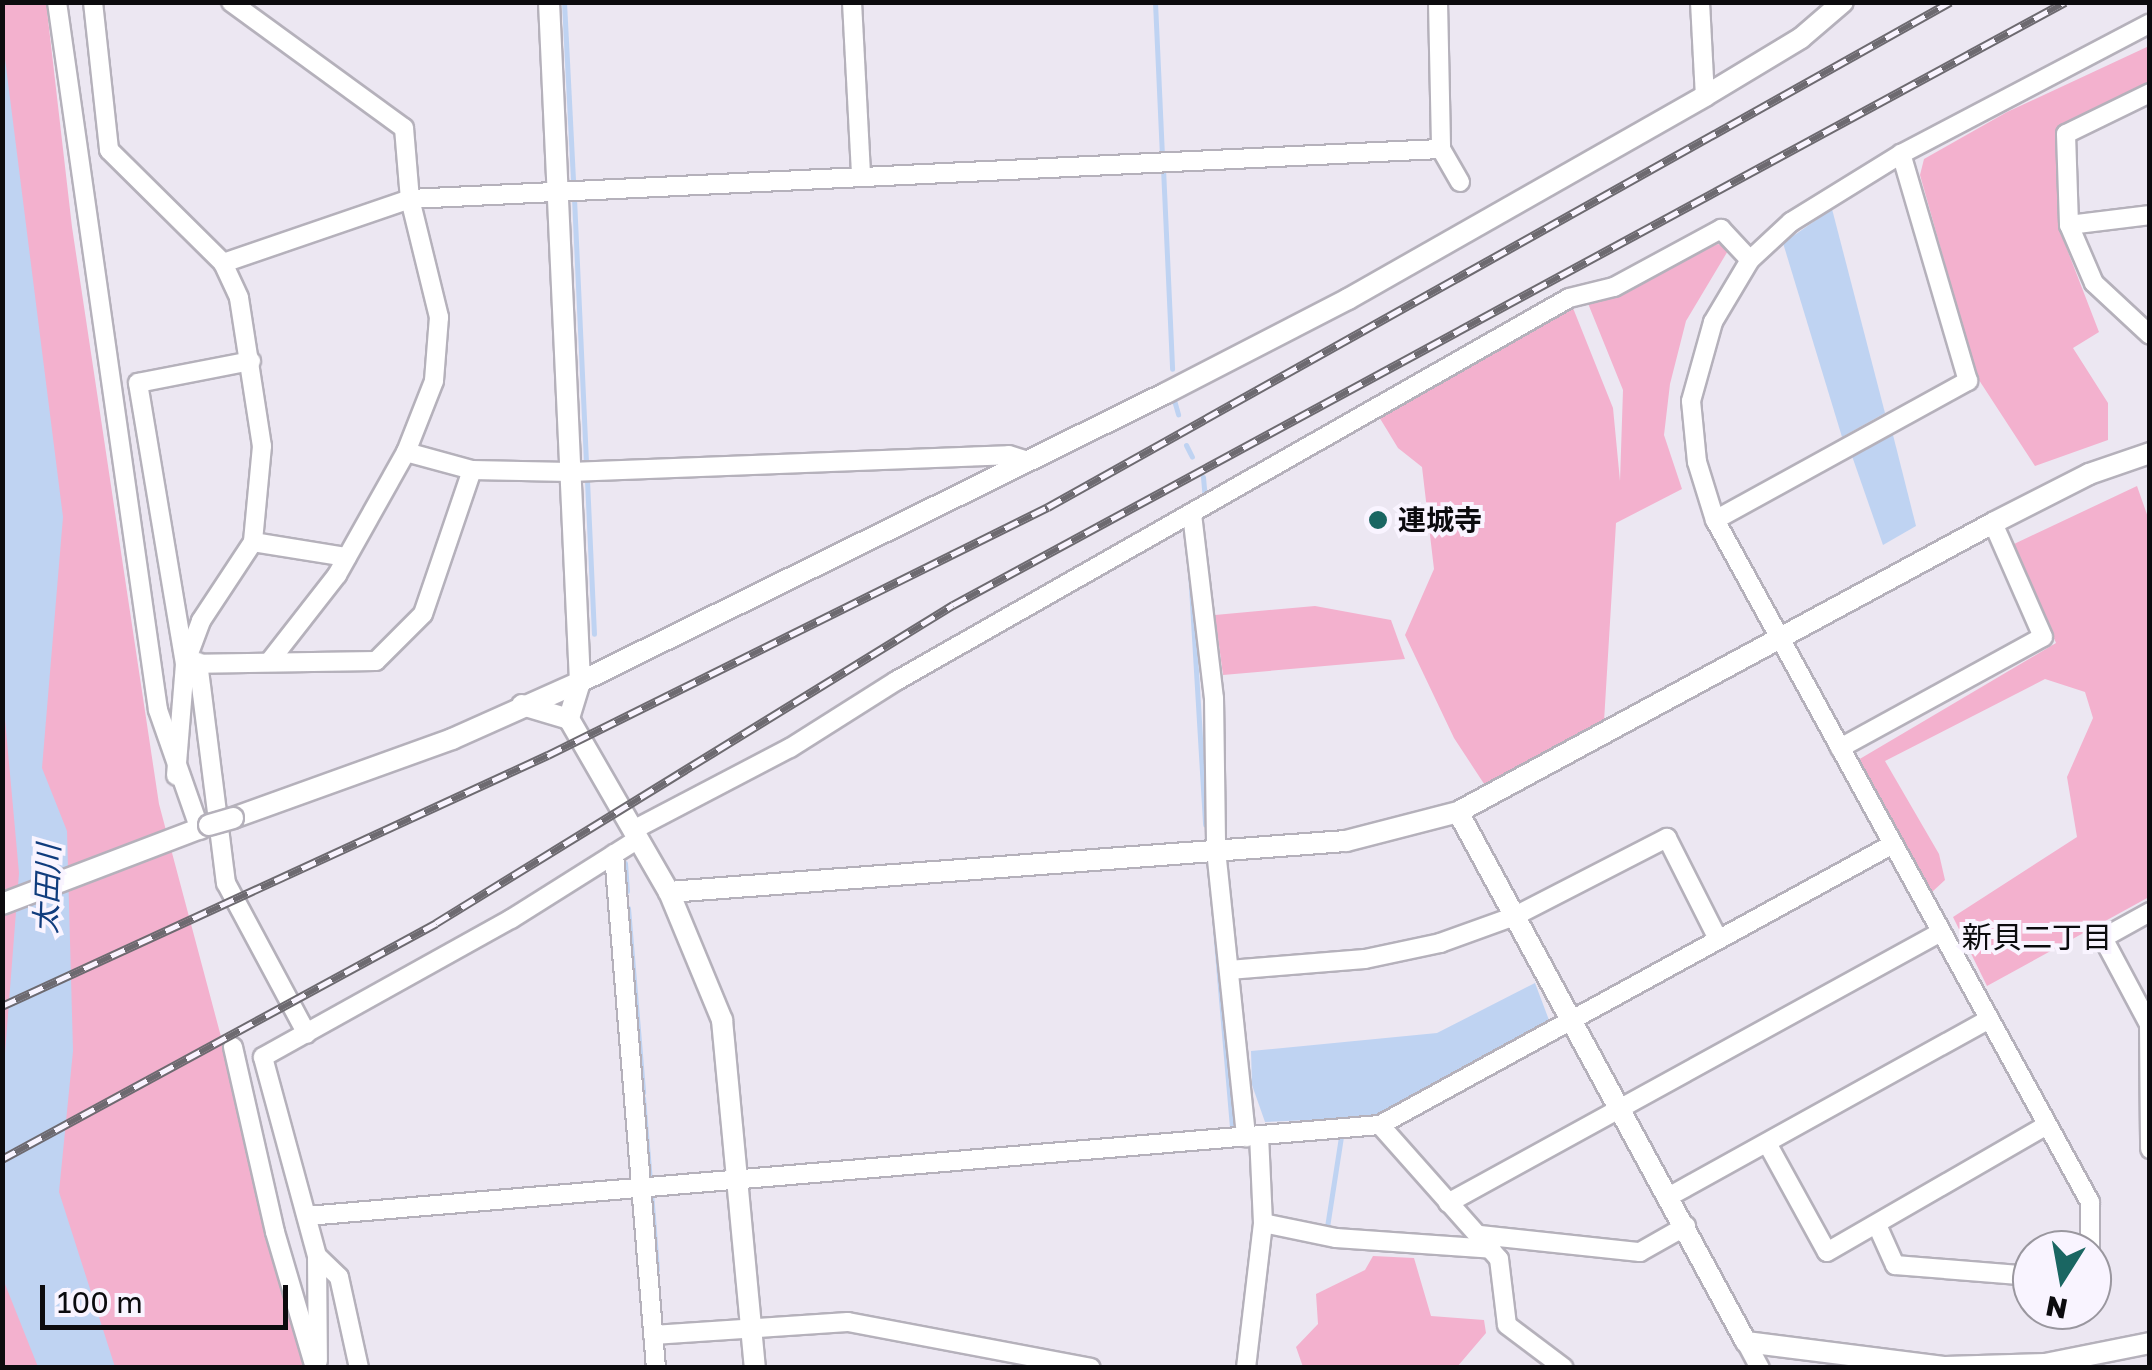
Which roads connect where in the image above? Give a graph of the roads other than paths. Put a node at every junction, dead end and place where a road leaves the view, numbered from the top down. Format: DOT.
graph roads {
  1 [pos="57,2"];
  2 [pos="92,2"];
  3 [pos="231,2"];
  4 [pos="256,2"];
  5 [pos="549,2"];
  6 [pos="852,2"];
  7 [pos="1438,2"];
  8 [pos="1700,2"];
  9 [pos="1843,2"];
  10 [pos="2150,22"];
  11 [pos="257,24"];
  12 [pos="2150,93"];
  13 [pos="1705,96"];
  14 [pos="1441,148"];
  15 [pos="1900,154"];
  16 [pos="860,176"];
  17 [pos="1460,182"];
  18 [pos="558,189"];
  19 [pos="410,199"];
  20 [pos="2150,216"];
  21 [pos="2070,225"];
  22 [pos="1750,260"];
  23 [pos="223,262"];
  24 [pos="2150,335"];
  25 [pos="251,361"];
  26 [pos="406,452"];
  27 [pos="2150,453"];
  28 [pos="1028,462"];
  29 [pos="472,470"];
  30 [pos="570,472"];
  31 [pos="1192,514"];
  32 [pos="1716,520"];
  33 [pos="1993,523"];
  34 [pos="253,542"];
  35 [pos="346,557"];
  36 [pos="1784,638"];
  37 [pos="269,662"];
  38 [pos="192,663"];
  39 [pos="580,682"];
  40 [pos="522,705"];
  41 [pos="569,719"];
  42 [pos="1840,748"];
  43 [pos="176,776"];
  44 [pos="1458,812"];
  45 [pos="204,827"];
  46 [pos="635,834"];
  47 [pos="1893,844"];
  48 [pos="1216,850"];
  49 [pos="614,854"];
  50 [pos="669,892"];
  51 [pos="2,904"];
  52 [pos="2150,912"];
  53 [pos="1515,916"];
  54 [pos="1941,932"];
  55 [pos="1718,939"];
  56 [pos="1229,970"];
  57 [pos="1572,1018"];
  58 [pos="1989,1019"];
  59 [pos="306,1034"];
  60 [pos="233,1047"];
  61 [pos="1621,1108"];
  62 [pos="2047,1124"];
  63 [pos="1380,1126"];
  64 [pos="1252,1136"];
  65 [pos="1767,1143"];
  66 [pos="2150,1149"];
  67 [pos="740,1180"];
  68 [pos="640,1186"];
  69 [pos="1670,1196"];
  70 [pos="1448,1202"];
  71 [pos="306,1216"];
  72 [pos="1263,1223"];
  73 [pos="1878,1225"];
  74 [pos="1686,1226"];
  75 [pos="2090,1230"];
  76 [pos="1486,1242"];
  77 [pos="318,1256"];
  78 [pos="2012,1275"];
  79 [pos="752,1324"];
  80 [pos="653,1334"];
  81 [pos="1746,1342"];
  82 [pos="2150,1343"];
  83 [pos="2046,1366"];
  84 [pos="316,1368"];
  85 [pos="359,1368"];
  86 [pos="656,1368"];
  87 [pos="755,1368"];
  88 [pos="1092,1368"];
  89 [pos="1246,1368"];
  90 [pos="1564,1368"];
  91 [pos="1760,1368"];
  1 -- 43 [label="street"];
  2 -- 23 [label="street"];
  3 -- 11 [label="street"];
  4 -- 11 [label="street"];
  5 -- 18 [label="street"];
  6 -- 16 [label="street"];
  7 -- 14 [label="street"];
  8 -- 13 [label="street"];
  9 -- 13 [label="street"];
  10 -- 15 [label="street"];
  11 -- 19 [label="street"];
  12 -- 21 [label="street"];
  13 -- 28 [label="street"];
  14 -- 16 [label="street"];
  14 -- 17 [label="street"];
  15 -- 22 [label="street"];
  15 -- 32 [label="street"];
  16 -- 18 [label="street"];
  18 -- 19 [label="street"];
  18 -- 30 [label="street"];
  19 -- 23 [label="street"];
  19 -- 26 [label="street"];
  20 -- 21 [label="street"];
  21 -- 24 [label="street"];
  22 -- 31 [label="street"];
  22 -- 32 [label="street"];
  23 -- 25 [label="street"];
  25 -- 34 [label="street"];
  25 -- 38 [label="street"];
  26 -- 29 [label="street"];
  26 -- 35 [label="street"];
  27 -- 33 [label="street"];
  28 -- 30 [label="street"];
  28 -- 39 [label="street"];
  29 -- 30 [label="street"];
  29 -- 37 [label="street"];
  30 -- 39 [label="street"];
  31 -- 46 [label="street"];
  31 -- 48 [label="street"];
  32 -- 36 [label="street"];
  33 -- 36 [label="street"];
  33 -- 42 [label="street"];
  34 -- 35 [label="street"];
  34 -- 38 [label="street"];
  35 -- 37 [label="street"];
  36 -- 42 [label="street"];
  36 -- 44 [label="street"];
  37 -- 38 [label="street"];
  38 -- 43 [label="street"];
  38 -- 59 [label="street"];
  39 -- 40 [label="street"];
  39 -- 41 [label="street"];
  40 -- 41 [label="street"];
  40 -- 45 [label="street, bridge"];
  41 -- 46 [label="street"];
  42 -- 47 [label="street"];
  43 -- 45 [label="street"];
  44 -- 48 [label="street"];
  44 -- 53 [label="street"];
  45 -- 51 [label="street"];
  46 -- 49 [label="street"];
  46 -- 50 [label="street"];
  47 -- 54 [label="street"];
  47 -- 55 [label="street"];
  48 -- 50 [label="street"];
  48 -- 56 [label="street"];
  49 -- 59 [label="street"];
  49 -- 68 [label="street"];
  50 -- 67 [label="street"];
  52 -- 66 [label="street"];
  53 -- 55 [label="street"];
  53 -- 56 [label="street"];
  53 -- 57 [label="street"];
  54 -- 58 [label="street"];
  54 -- 61 [label="street"];
  55 -- 57 [label="street"];
  56 -- 64 [label="street"];
  57 -- 61 [label="street"];
  57 -- 63 [label="street"];
  58 -- 62 [label="street"];
  58 -- 65 [label="street"];
  59 -- 71 [label="street"];
  60 -- 84 [label="street"];
  61 -- 69 [label="street"];
  61 -- 70 [label="street"];
  62 -- 73 [label="street"];
  62 -- 75 [label="street"];
  63 -- 64 [label="street"];
  63 -- 70 [label="street"];
  64 -- 67 [label="street"];
  64 -- 72 [label="street"];
  65 -- 69 [label="street"];
  65 -- 73 [label="street"];
  67 -- 68 [label="street"];
  67 -- 79 [label="street"];
  68 -- 71 [label="street"];
  68 -- 80 [label="street"];
  69 -- 74 [label="street"];
  70 -- 76 [label="street"];
  71 -- 77 [label="street"];
  72 -- 76 [label="street"];
  72 -- 89 [label="street"];
  73 -- 78 [label="street"];
  74 -- 76 [label="street"];
  74 -- 81 [label="street"];
  76 -- 90 [label="street"];
  77 -- 84 [label="street"];
  77 -- 85 [label="street"];
  79 -- 80 [label="street"];
  79 -- 87 [label="street"];
  79 -- 88 [label="street"];
  80 -- 86 [label="street"];
  81 -- 83 [label="street"];
  81 -- 91 [label="street"];
  82 -- 83 [label="street"];
}
